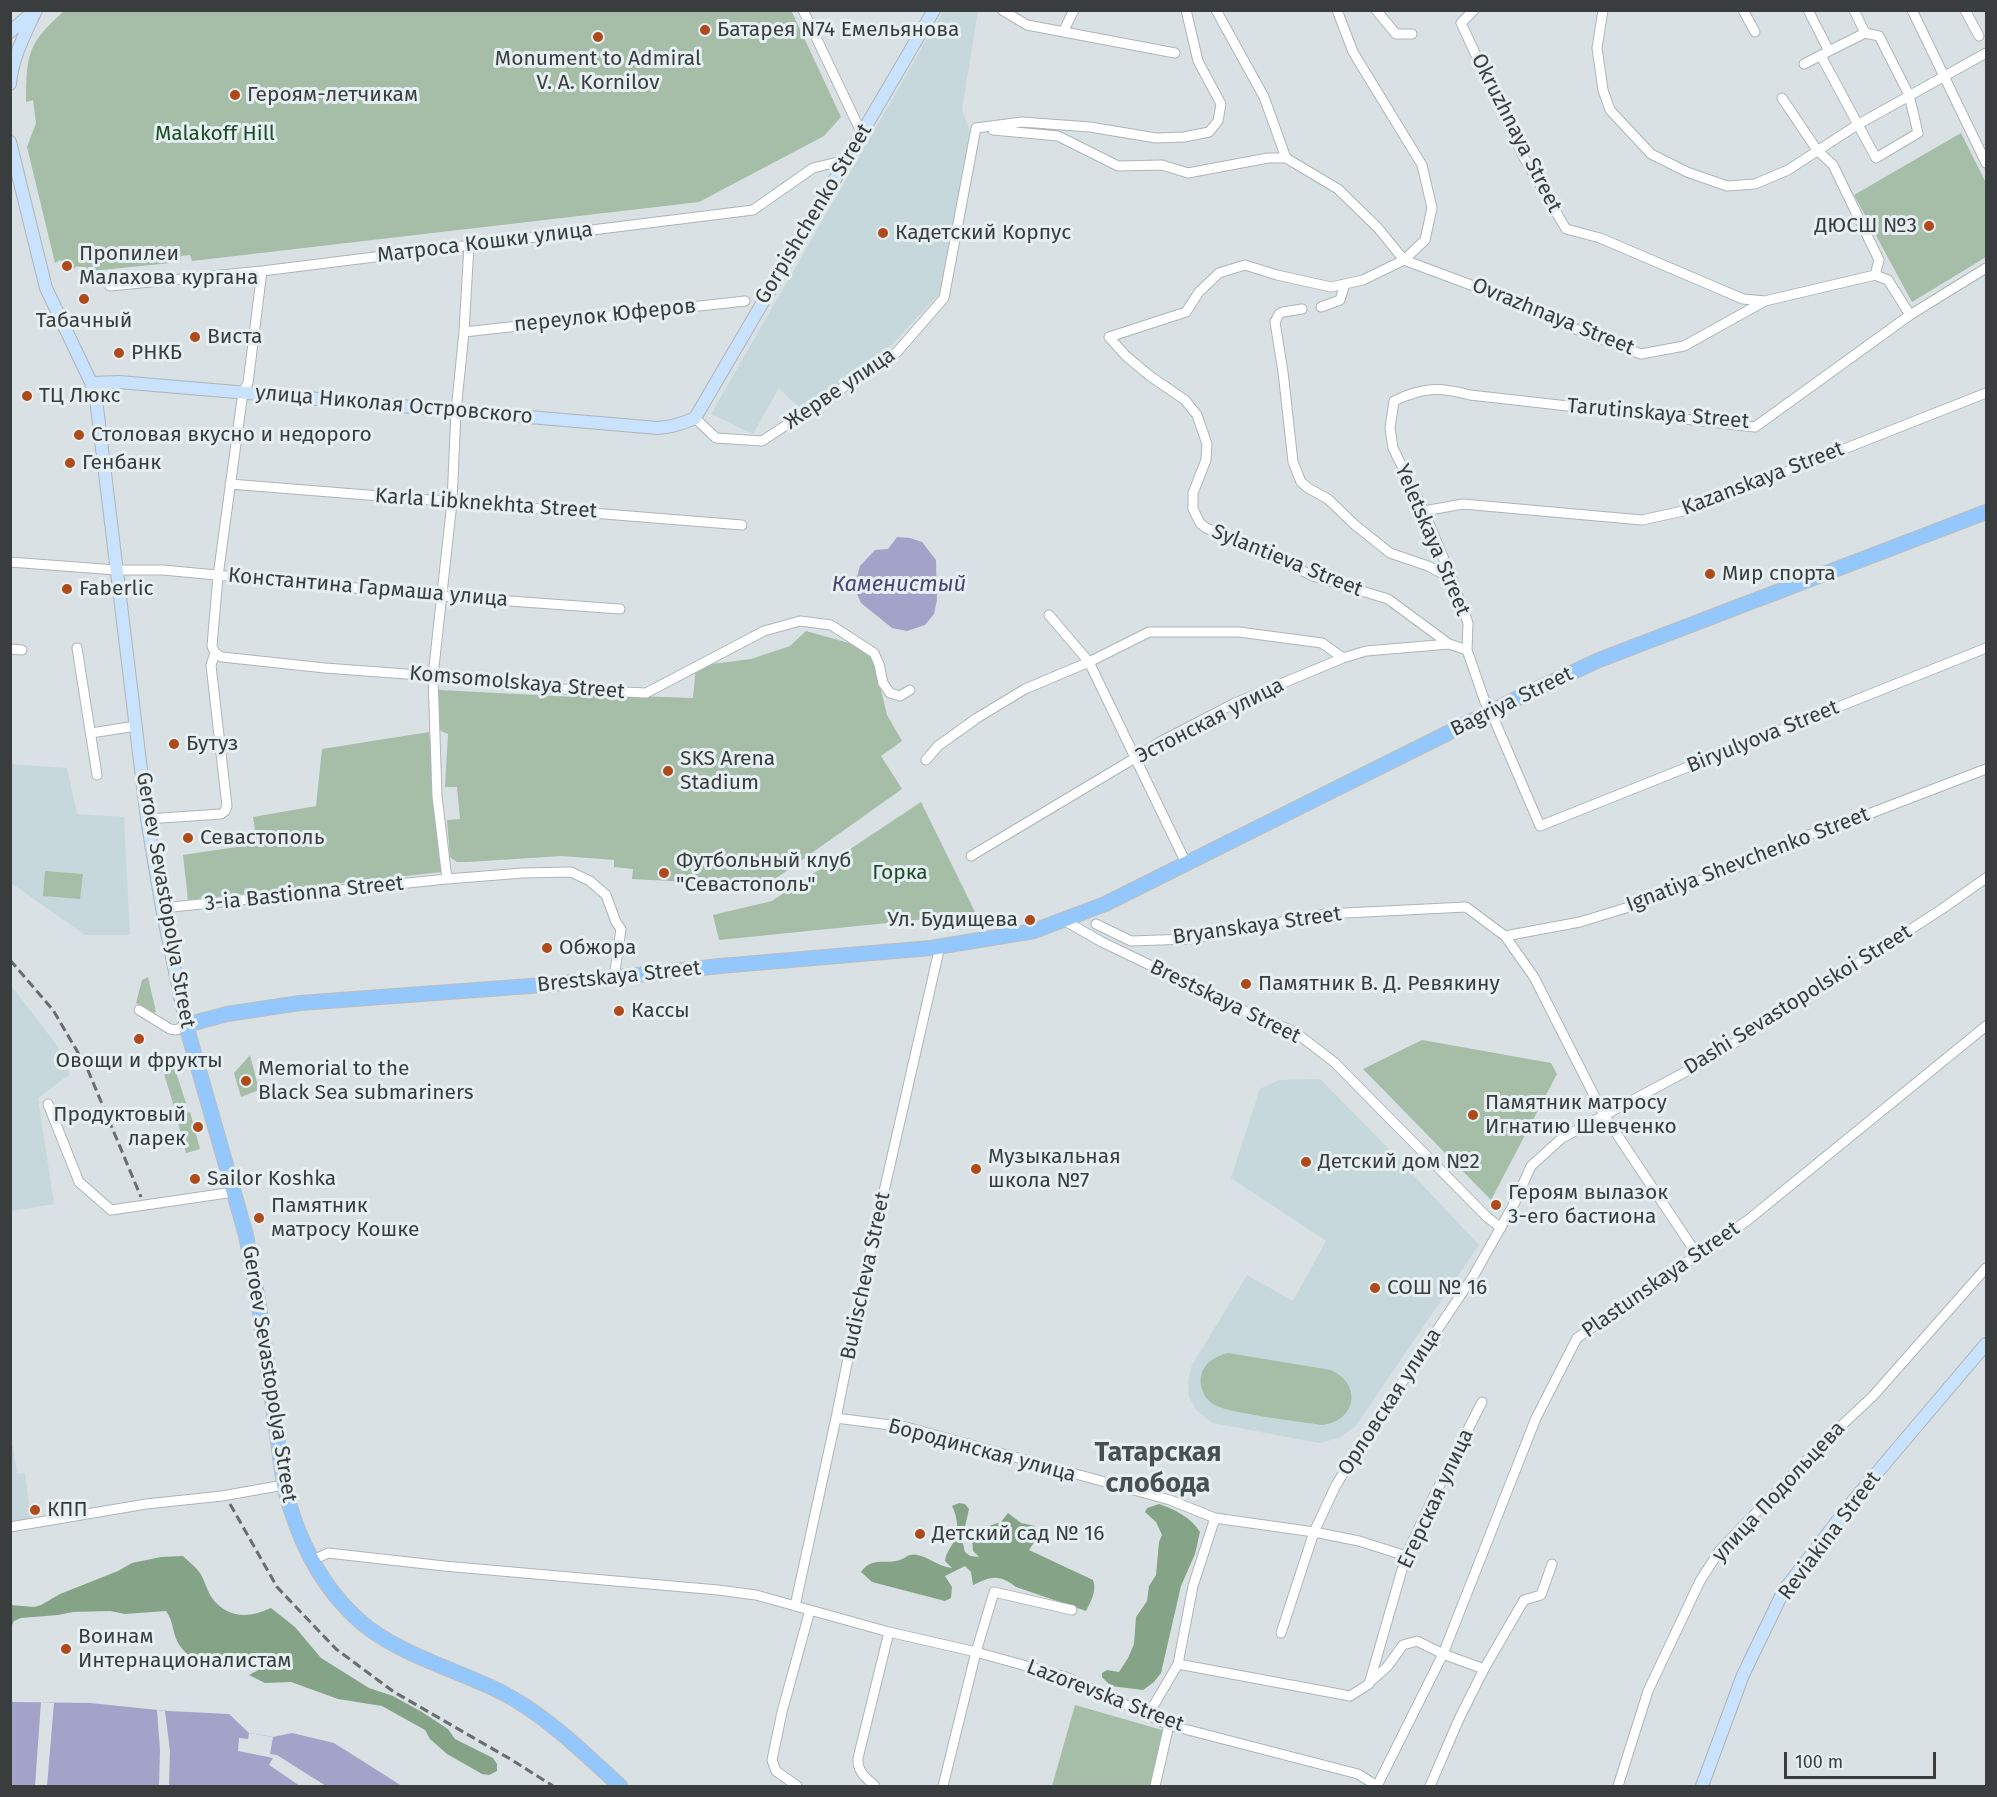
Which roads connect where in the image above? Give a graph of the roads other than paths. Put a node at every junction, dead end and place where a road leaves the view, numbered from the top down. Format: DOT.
graph roads {
  1 [pos="35,10"];
  2 [pos="803,10"];
  3 [pos="934,10"];
  4 [pos="1002,10"];
  5 [pos="1074,10"];
  6 [pos="1186,10"];
  7 [pos="1216,10"];
  8 [pos="1337,10"];
  9 [pos="1376,10"];
  10 [pos="1474,10"];
  11 [pos="1603,10"];
  12 [pos="1743,10"];
  13 [pos="1808,10"];
  14 [pos="1854,10"];
  15 [pos="1912,10"];
  16 [pos="1965,10"];
  17 [pos="10,32"];
  18 [pos="1063,32"];
  19 [pos="1755,32"];
  20 [pos="1865,33"];
  21 [pos="1412,34"];
  22 [pos="1979,36"];
  23 [pos="1175,53"];
  24 [pos="1986,53"];
  25 [pos="1825,54"];
  26 [pos="1804,64"];
  27 [pos="1945,76"];
  28 [pos="10,84"];
  29 [pos="1910,95"];
  30 [pos="1782,98"];
  31 [pos="1857,125"];
  32 [pos="976,128"];
  33 [pos="862,134"];
  34 [pos="10,142"];
  35 [pos="1817,150"];
  36 [pos="1286,158"];
  37 [pos="846,160"];
  38 [pos="1986,163"];
  39 [pos="470,245"];
  40 [pos="1404,260"];
  41 [pos="1986,268"];
  42 [pos="262,271"];
  43 [pos="1875,275"];
  44 [pos="1345,284"];
  45 [pos="110,286"];
  46 [pos="745,301"];
  47 [pos="1765,301"];
  48 [pos="1321,307"];
  49 [pos="1302,309"];
  50 [pos="1910,315"];
  51 [pos="464,332"];
  52 [pos="91,383"];
  53 [pos="243,392"];
  54 [pos="1986,393"];
  55 [pos="1394,401"];
  56 [pos="456,411"];
  57 [pos="695,418"];
  58 [pos="230,484"];
  59 [pos="452,502"];
  60 [pos="1424,511"];
  61 [pos="1986,512"];
  62 [pos="742,525"];
  63 [pos="10,561"];
  64 [pos="116,570"];
  65 [pos="218,576"];
  66 [pos="1452,579"];
  67 [pos="441,596"];
  68 [pos="620,609"];
  69 [pos="1049,615"];
  70 [pos="1449,644"];
  71 [pos="77,648"];
  72 [pos="1986,648"];
  73 [pos="10,649"];
  74 [pos="22,650"];
  75 [pos="1467,650"];
  76 [pos="215,653"];
  77 [pos="1343,658"];
  78 [pos="1089,662"];
  79 [pos="434,676"];
  80 [pos="910,690"];
  81 [pos="1491,712"];
  82 [pos="136,726"];
  83 [pos="91,733"];
  84 [pos="1135,758"];
  85 [pos="926,760"];
  86 [pos="1986,769"];
  87 [pos="97,775"];
  88 [pos="147,819"];
  89 [pos="1540,826"];
  90 [pos="971,856"];
  91 [pos="1186,863"];
  92 [pos="1986,878"];
  93 [pos="447,879"];
  94 [pos="162,908"];
  95 [pos="1058,923"];
  96 [pos="1096,924"];
  97 [pos="1505,936"];
  98 [pos="940,946"];
  99 [pos="614,978"];
  100 [pos="139,1010"];
  101 [pos="186,1025"];
  102 [pos="1986,1026"];
  103 [pos="48,1104"];
  104 [pos="1604,1115"];
  105 [pos="234,1192"];
  106 [pos="1501,1228"];
  107 [pos="1698,1256"];
  108 [pos="1986,1268"];
  109 [pos="1986,1344"];
  110 [pos="1482,1402"];
  111 [pos="836,1418"];
  112 [pos="284,1485"];
  113 [pos="1215,1518"];
  114 [pos="10,1527"];
  115 [pos="1314,1532"];
  116 [pos="1406,1556"];
  117 [pos="311,1561"];
  118 [pos="1552,1564"];
  119 [pos="795,1606"];
  120 [pos="810,1610"];
  121 [pos="1072,1610"];
  122 [pos="889,1632"];
  123 [pos="1281,1633"];
  124 [pos="976,1652"];
  125 [pos="1443,1654"];
  126 [pos="1178,1664"];
  127 [pos="1484,1669"];
  128 [pos="1368,1684"];
  129 [pos="1148,1714"];
  130 [pos="1169,1725"];
  131 [pos="620,1786"];
  132 [pos="797,1786"];
  133 [pos="875,1786"];
  134 [pos="943,1786"];
  135 [pos="1155,1786"];
  136 [pos="1377,1786"];
  137 [pos="1430,1786"];
  138 [pos="1618,1786"];
  139 [pos="1702,1786"];
  1 -- 17 [label="main road"];
  1 -- 28 [label="main road"];
  2 -- 33 [label="street"];
  3 -- 33 [label="main road, Gorpishchenko Street"];
  4 -- 18 [label="street"];
  5 -- 18 [label="street"];
  6 -- 32 [label="street"];
  7 -- 36 [label="street"];
  8 -- 40 [label="street, Sylantieva Street"];
  9 -- 21 [label="street"];
  10 -- 47 [label="street, Okruzhnaya Street"];
  11 -- 35 [label="street"];
  12 -- 19 [label="street"];
  13 -- 25 [label="street"];
  14 -- 20 [label="street"];
  15 -- 27 [label="street"];
  16 -- 22 [label="street"];
  18 -- 23 [label="street"];
  20 -- 25 [label="street"];
  20 -- 29 [label="street"];
  24 -- 27 [label="street"];
  25 -- 26 [label="street"];
  25 -- 31 [label="street"];
  27 -- 29 [label="street"];
  27 -- 38 [label="street"];
  29 -- 31 [label="street"];
  29 -- 31 [label="street"];
  30 -- 35 [label="street"];
  31 -- 35 [label="street"];
  32 -- 36 [label="street"];
  32 -- 57 [label="street, Жерве улица"];
  33 -- 37 [label="main road, Gorpishchenko Street"];
  34 -- 52 [label="main road, Geroev Sevastopolya Street"];
  35 -- 43 [label="street"];
  36 -- 40 [label="street"];
  37 -- 39 [label="street, Матроса Кошки улица"];
  37 -- 57 [label="main road, Gorpishchenko Street"];
  39 -- 42 [label="street, Матроса Кошки улица"];
  39 -- 51 [label="street"];
  40 -- 44 [label="street, Sylantieva Street"];
  40 -- 47 [label="street, Ovrazhnaya Street"];
  41 -- 50 [label="street, Tarutinskaya Street"];
  42 -- 45 [label="street, Матроса Кошки улица"];
  42 -- 53 [label="street"];
  43 -- 47 [label="street"];
  43 -- 50 [label="street"];
  44 -- 48 [label="street"];
  44 -- 70 [label="street, Sylantieva Street"];
  46 -- 51 [label="street, переулок Юферов"];
  49 -- 66 [label="street"];
  50 -- 55 [label="street, Tarutinskaya Street"];
  51 -- 56 [label="street"];
  52 -- 53 [label="main road, улица Николая Островского"];
  52 -- 64 [label="main road, Geroev Sevastopolya Street"];
  53 -- 56 [label="main road, улица Николая Островского"];
  53 -- 58 [label="street"];
  54 -- 60 [label="street, Kazanskaya Street"];
  55 -- 60 [label="street, Yeletskaya Street"];
  56 -- 57 [label="main road, улица Николая Островского"];
  56 -- 59 [label="street"];
  58 -- 59 [label="street, Karla Libknekhta Street"];
  58 -- 65 [label="street"];
  59 -- 62 [label="street, Karla Libknekhta Street"];
  59 -- 67 [label="street"];
  60 -- 66 [label="street, Yeletskaya Street"];
  61 -- 81 [label="main road, Bagriya Street"];
  63 -- 64 [label="street, Константина Гармаша улица"];
  64 -- 65 [label="street, Константина Гармаша улица"];
  64 -- 82 [label="main road, Geroev Sevastopolya Street"];
  65 -- 67 [label="street, Константина Гармаша улица"];
  65 -- 76 [label="street"];
  66 -- 75 [label="street, Yeletskaya Street"];
  67 -- 68 [label="street, Константина Гармаша улица"];
  67 -- 79 [label="street"];
  69 -- 78 [label="street"];
  70 -- 75 [label="street, Эстонская улица"];
  70 -- 77 [label="street, Эстонская улица"];
  71 -- 83 [label="street"];
  72 -- 89 [label="street, Biryulyova Street"];
  73 -- 74 [label="street"];
  75 -- 81 [label="street, Yeletskaya Street"];
  76 -- 79 [label="street, Komsomolskaya Street"];
  76 -- 88 [label="street"];
  77 -- 78 [label="street"];
  77 -- 84 [label="street, Эстонская улица"];
  78 -- 84 [label="street"];
  78 -- 85 [label="street"];
  79 -- 80 [label="street, Komsomolskaya Street"];
  79 -- 93 [label="street"];
  81 -- 89 [label="street, Yeletskaya Street"];
  81 -- 91 [label="main road, Bagriya Street"];
  82 -- 83 [label="street"];
  82 -- 88 [label="main road, Geroev Sevastopolya Street"];
  83 -- 87 [label="street"];
  84 -- 90 [label="street, Эстонская улица"];
  84 -- 91 [label="street"];
  86 -- 97 [label="street, Ignatiya Shevchenko Street"];
  88 -- 94 [label="main road, Geroev Sevastopolya Street"];
  91 -- 95 [label="main road, Bagriya Street"];
  92 -- 104 [label="street, Dashi Sevastopolskoi Street"];
  93 -- 94 [label="street, 3-ia Bastionna Street"];
  93 -- 99 [label="street, 3-ia Bastionna Street"];
  94 -- 101 [label="main road, Geroev Sevastopolya Street"];
  95 -- 98 [label="main road, Brestskaya Street"];
  95 -- 106 [label="street, Brestskaya Street"];
  96 -- 97 [label="street, Bryanskaya Street"];
  97 -- 104 [label="street, Bryanskaya Street"];
  98 -- 99 [label="main road, Brestskaya Street"];
  98 -- 111 [label="street, Budischeva Street"];
  99 -- 101 [label="main road, Brestskaya Street"];
  100 -- 101 [label="street"];
  101 -- 105 [label="main road, Geroev Sevastopolya Street"];
  102 -- 107 [label="street, Plastunskaya Street"];
  103 -- 105 [label="street"];
  104 -- 106 [label="street, Орловская улица"];
  104 -- 107 [label="street, Bryanskaya Street"];
  105 -- 112 [label="main road, Geroev Sevastopolya Street"];
  106 -- 115 [label="street, Орловская улица"];
  107 -- 125 [label="street, Plastunskaya Street"];
  108 -- 138 [label="street, улица Подольцева"];
  109 -- 139 [label="main road, Reviakina Street"];
  110 -- 116 [label="street, Егерская улица"];
  111 -- 113 [label="street, Бородинская улица"];
  111 -- 119 [label="street, Budischeva Street"];
  112 -- 114 [label="street"];
  112 -- 117 [label="main road, Geroev Sevastopolya Street"];
  113 -- 115 [label="street, Бородинская улица"];
  113 -- 126 [label="street"];
  115 -- 116 [label="street, Бородинская улица"];
  115 -- 123 [label="street, Орловская улица"];
  116 -- 128 [label="street, Егерская улица"];
  117 -- 119 [label="street, Lazorevska Street"];
  117 -- 131 [label="main road, Geroev Sevastopolya Street"];
  118 -- 127 [label="street"];
  119 -- 120 [label="street, Lazorevska Street"];
  120 -- 122 [label="street, Lazorevska Street"];
  120 -- 132 [label="street"];
  121 -- 124 [label="street"];
  122 -- 124 [label="street, Lazorevska Street"];
  122 -- 133 [label="street"];
  124 -- 129 [label="street, Lazorevska Street"];
  124 -- 134 [label="street"];
  125 -- 127 [label="street"];
  125 -- 128 [label="street"];
  125 -- 136 [label="street, Plastunskaya Street"];
  126 -- 128 [label="street"];
  126 -- 129 [label="street"];
  127 -- 137 [label="street"];
  129 -- 130 [label="street, Lazorevska Street"];
  130 -- 135 [label="street"];
  130 -- 136 [label="street, Lazorevska Street"];
}
